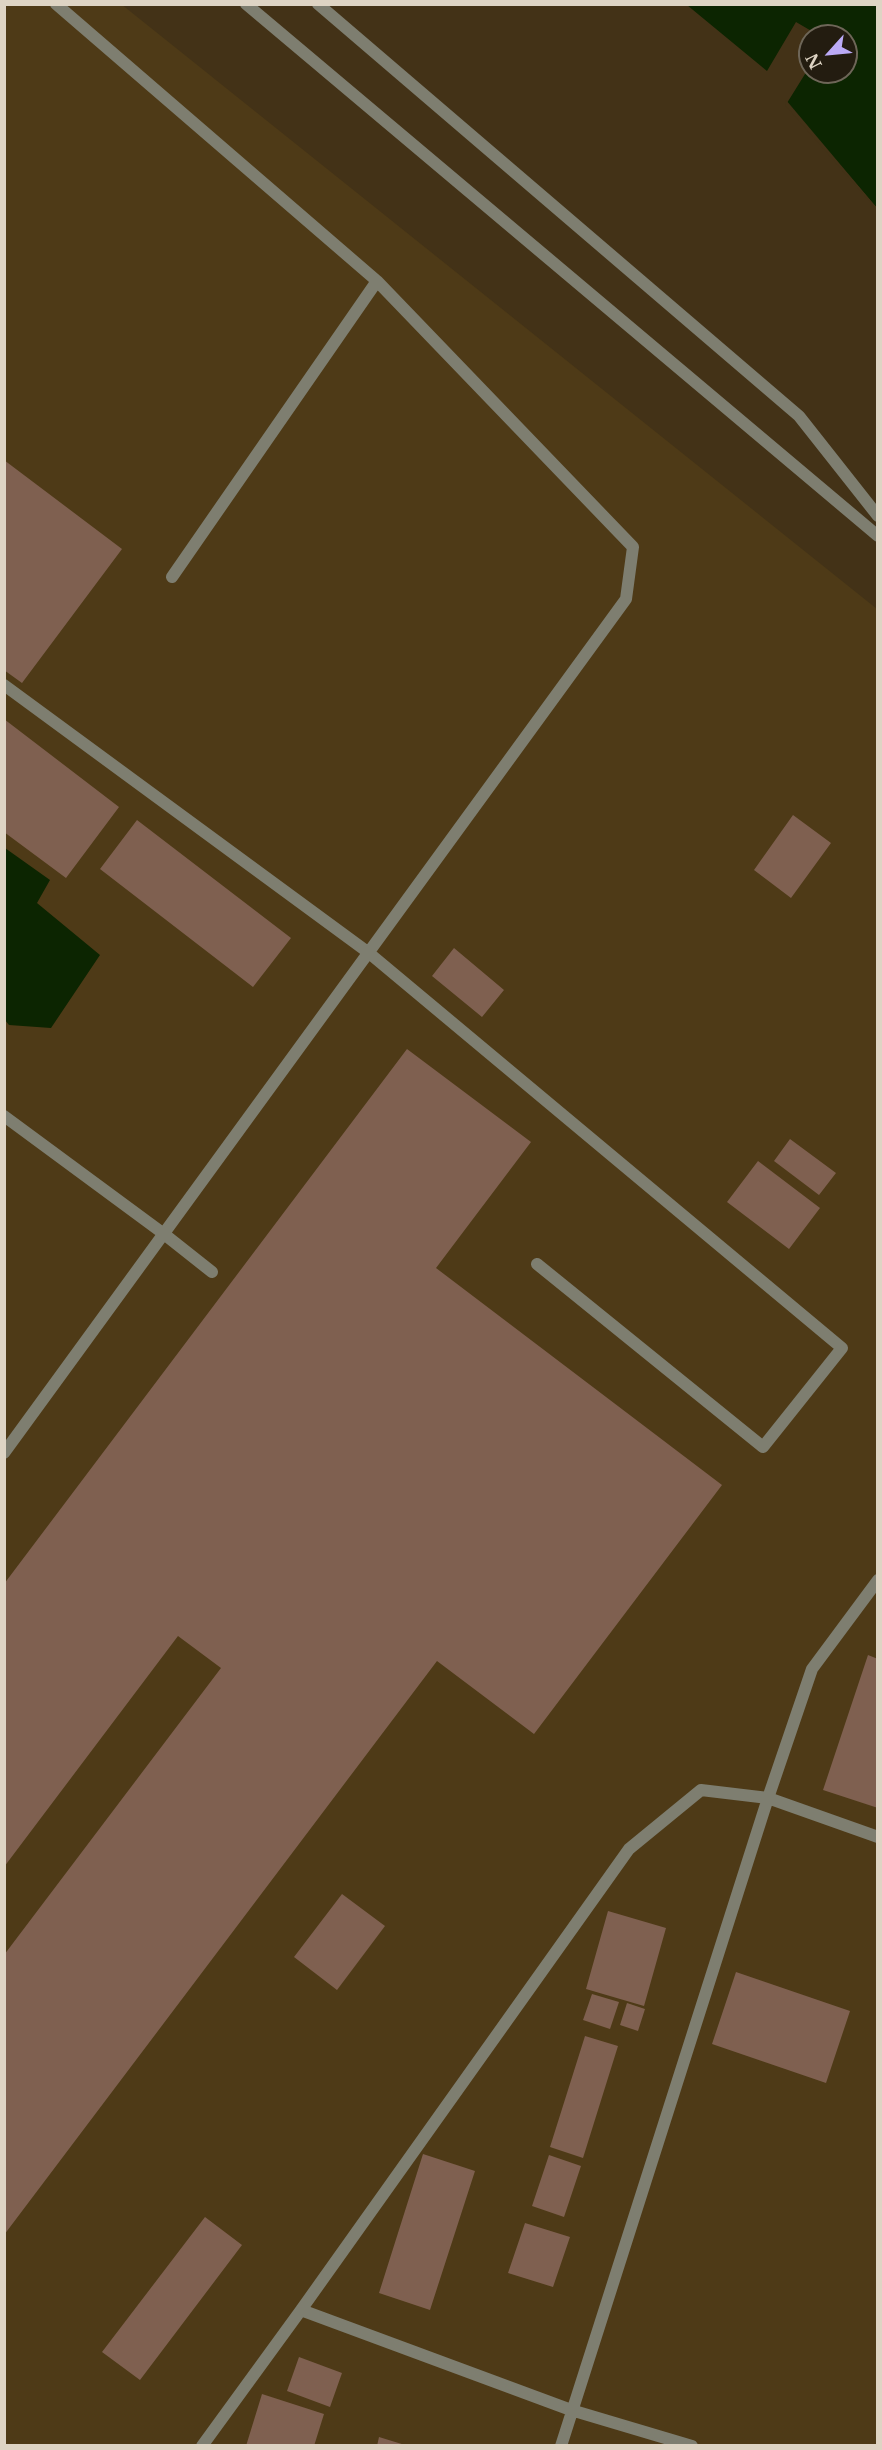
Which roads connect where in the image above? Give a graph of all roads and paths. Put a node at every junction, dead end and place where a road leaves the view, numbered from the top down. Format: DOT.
graph roads {
  1 [pos="56,4"];
  2 [pos="246,4"];
  3 [pos="318,4"];
  4 [pos="376,281"];
  5 [pos="878,516"];
  6 [pos="878,536"];
  7 [pos="172,577"];
  8 [pos="4,685"];
  9 [pos="369,954"];
  10 [pos="4,1116"];
  11 [pos="164,1234"];
  12 [pos="537,1264"];
  13 [pos="212,1272"];
  14 [pos="4,1453"];
  15 [pos="878,1580"];
  16 [pos="768,1798"];
  17 [pos="878,1837"];
  18 [pos="302,2310"];
  19 [pos="571,2410"];
  20 [pos="202,2445"];
  21 [pos="561,2445"];
  22 [pos="692,2445"];
  1 -- 4 [label="lane"];
  2 -- 6 [label="lane"];
  3 -- 5 [label="lane"];
  4 -- 7 [label="lane"];
  4 -- 9 [label="lane"];
  8 -- 9 [label="lane"];
  9 -- 11 [label="lane"];
  9 -- 12 [label="lane"];
  10 -- 11 [label="lane"];
  11 -- 13 [label="lane"];
  11 -- 14 [label="lane"];
  15 -- 16 [label="lane"];
  16 -- 17 [label="lane"];
  16 -- 18 [label="lane"];
  16 -- 19 [label="lane"];
  18 -- 19 [label="lane"];
  18 -- 20 [label="lane"];
  19 -- 21 [label="lane"];
  19 -- 22 [label="lane"];
}
